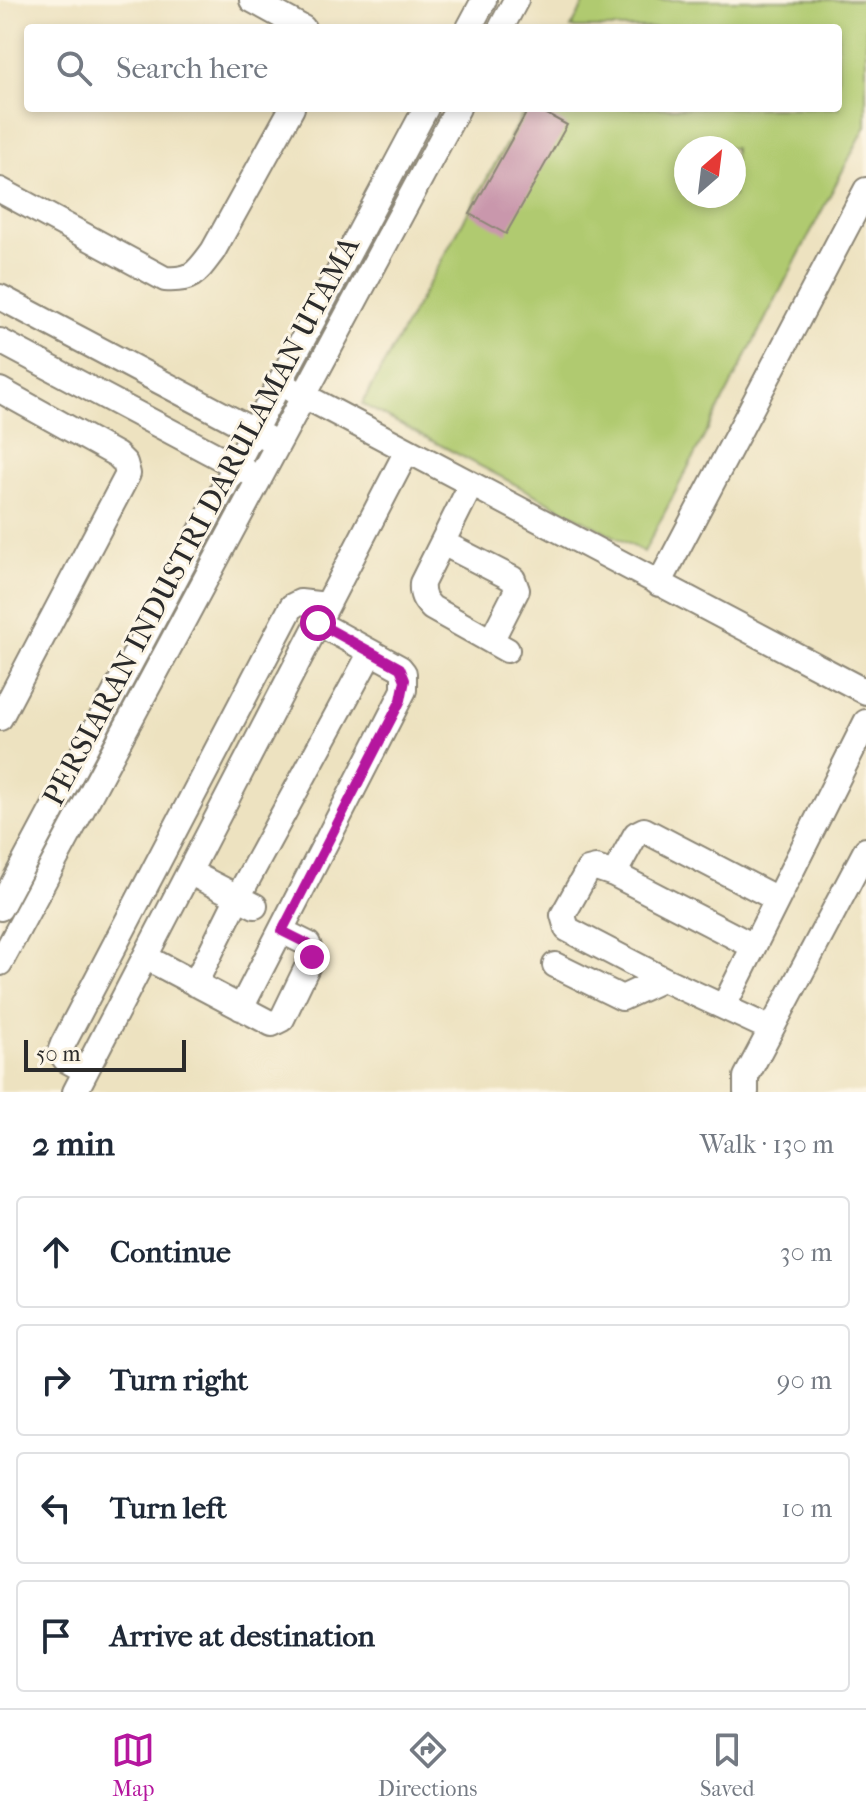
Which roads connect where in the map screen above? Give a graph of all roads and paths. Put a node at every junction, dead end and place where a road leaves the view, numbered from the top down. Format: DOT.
graph roads {
  1 [pos="252,0"];
  2 [pos="484,0"];
  3 [pos="516,0"];
  4 [pos="296,24"];
  5 [pos="471,24"];
  6 [pos="503,24"];
  7 [pos="290,112"];
  8 [pos="424,112"];
  9 [pos="456,112"];
  10 [pos="0,190"];
  11 [pos="866,190"];
  12 [pos="0,297"];
  13 [pos="0,341"];
  14 [pos="279,382"];
  15 [pos="1,393"];
  16 [pos="305,396"];
  17 [pos="252,431"];
  18 [pos="278,444"];
  19 [pos="407,451"];
  20 [pos="235,465"];
  21 [pos="259,480"];
  22 [pos="471,485"];
  23 [pos="443,543"];
  24 [pos="659,584"];
  25 [pos="323,614"];
  26 [pos="371,652"];
  27 [pos="866,692"];
  28 [pos="246,693"];
  29 [pos="275,706"];
  30 [pos="0,718"];
  31 [pos="866,722"];
  32 [pos="185,810"];
  33 [pos="215,822"];
  34 [pos="866,850"];
  35 [pos="189,872"];
  36 [pos="614,874"];
  37 [pos="777,899"];
  38 [pos="246,902"];
  39 [pos="0,908"];
  40 [pos="282,931"];
  41 [pos="753,946"];
  42 [pos="145,957"];
  43 [pos="0,963"];
  44 [pos="555,965"];
  45 [pos="663,979"];
  46 [pos="195,984"];
  47 [pos="724,1006"];
  48 [pos="241,1008"];
  49 [pos="771,1029"];
  50 [pos="81,1081"];
  51 [pos="746,1092"];
  1 -- 4 [label="street"];
  2 -- 5 [label="street"];
  3 -- 6 [label="street"];
  7 -- 10 [label="street"];
  8 -- 14 [label="street, PERSIARAN INDUSTRI DARULAMAN UTAMA"];
  9 -- 16 [label="street, PERSIARAN INDUSTRI DARULAMAN UTAMA"];
  11 -- 24 [label="street"];
  12 -- 17 [label="street"];
  13 -- 20 [label="street"];
  14 -- 16 [label="street"];
  14 -- 17 [label="street, PERSIARAN INDUSTRI DARULAMAN UTAMA"];
  15 -- 30 [label="street"];
  16 -- 18 [label="street, PERSIARAN INDUSTRI DARULAMAN UTAMA"];
  16 -- 19 [label="street"];
  17 -- 18 [label="street"];
  17 -- 20 [label="street, PERSIARAN INDUSTRI DARULAMAN UTAMA"];
  18 -- 21 [label="street, PERSIARAN INDUSTRI DARULAMAN UTAMA"];
  19 -- 22 [label="street"];
  19 -- 25 [label="street"];
  20 -- 21 [label="street"];
  20 -- 39 [label="street, PERSIARAN INDUSTRI DARULAMAN UTAMA"];
  21 -- 43 [label="street, PERSIARAN INDUSTRI DARULAMAN UTAMA"];
  22 -- 23 [label="street"];
  22 -- 24 [label="street"];
  23 -- 23 [label="street"];
  24 -- 27 [label="street"];
  25 -- 26 [label="street"];
  25 -- 28 [label="street"];
  25 -- 29 [label="street"];
  26 -- 38 [label="street"];
  26 -- 40 [label="street"];
  28 -- 29 [label="street"];
  28 -- 32 [label="street"];
  29 -- 33 [label="street"];
  31 -- 37 [label="street"];
  32 -- 33 [label="street"];
  32 -- 50 [label="street"];
  33 -- 35 [label="street"];
  34 -- 49 [label="street"];
  35 -- 38 [label="street"];
  35 -- 42 [label="street"];
  36 -- 37 [label="street"];
  36 -- 41 [label="street"];
  36 -- 45 [label="street"];
  37 -- 41 [label="street"];
  38 -- 46 [label="street"];
  40 -- 48 [label="street"];
  40 -- 48 [label="street"];
  41 -- 47 [label="street"];
  42 -- 46 [label="street"];
  42 -- 50 [label="street"];
  44 -- 45 [label="street"];
  45 -- 47 [label="street"];
  46 -- 48 [label="street"];
  47 -- 49 [label="street"];
  49 -- 51 [label="street"];
}
